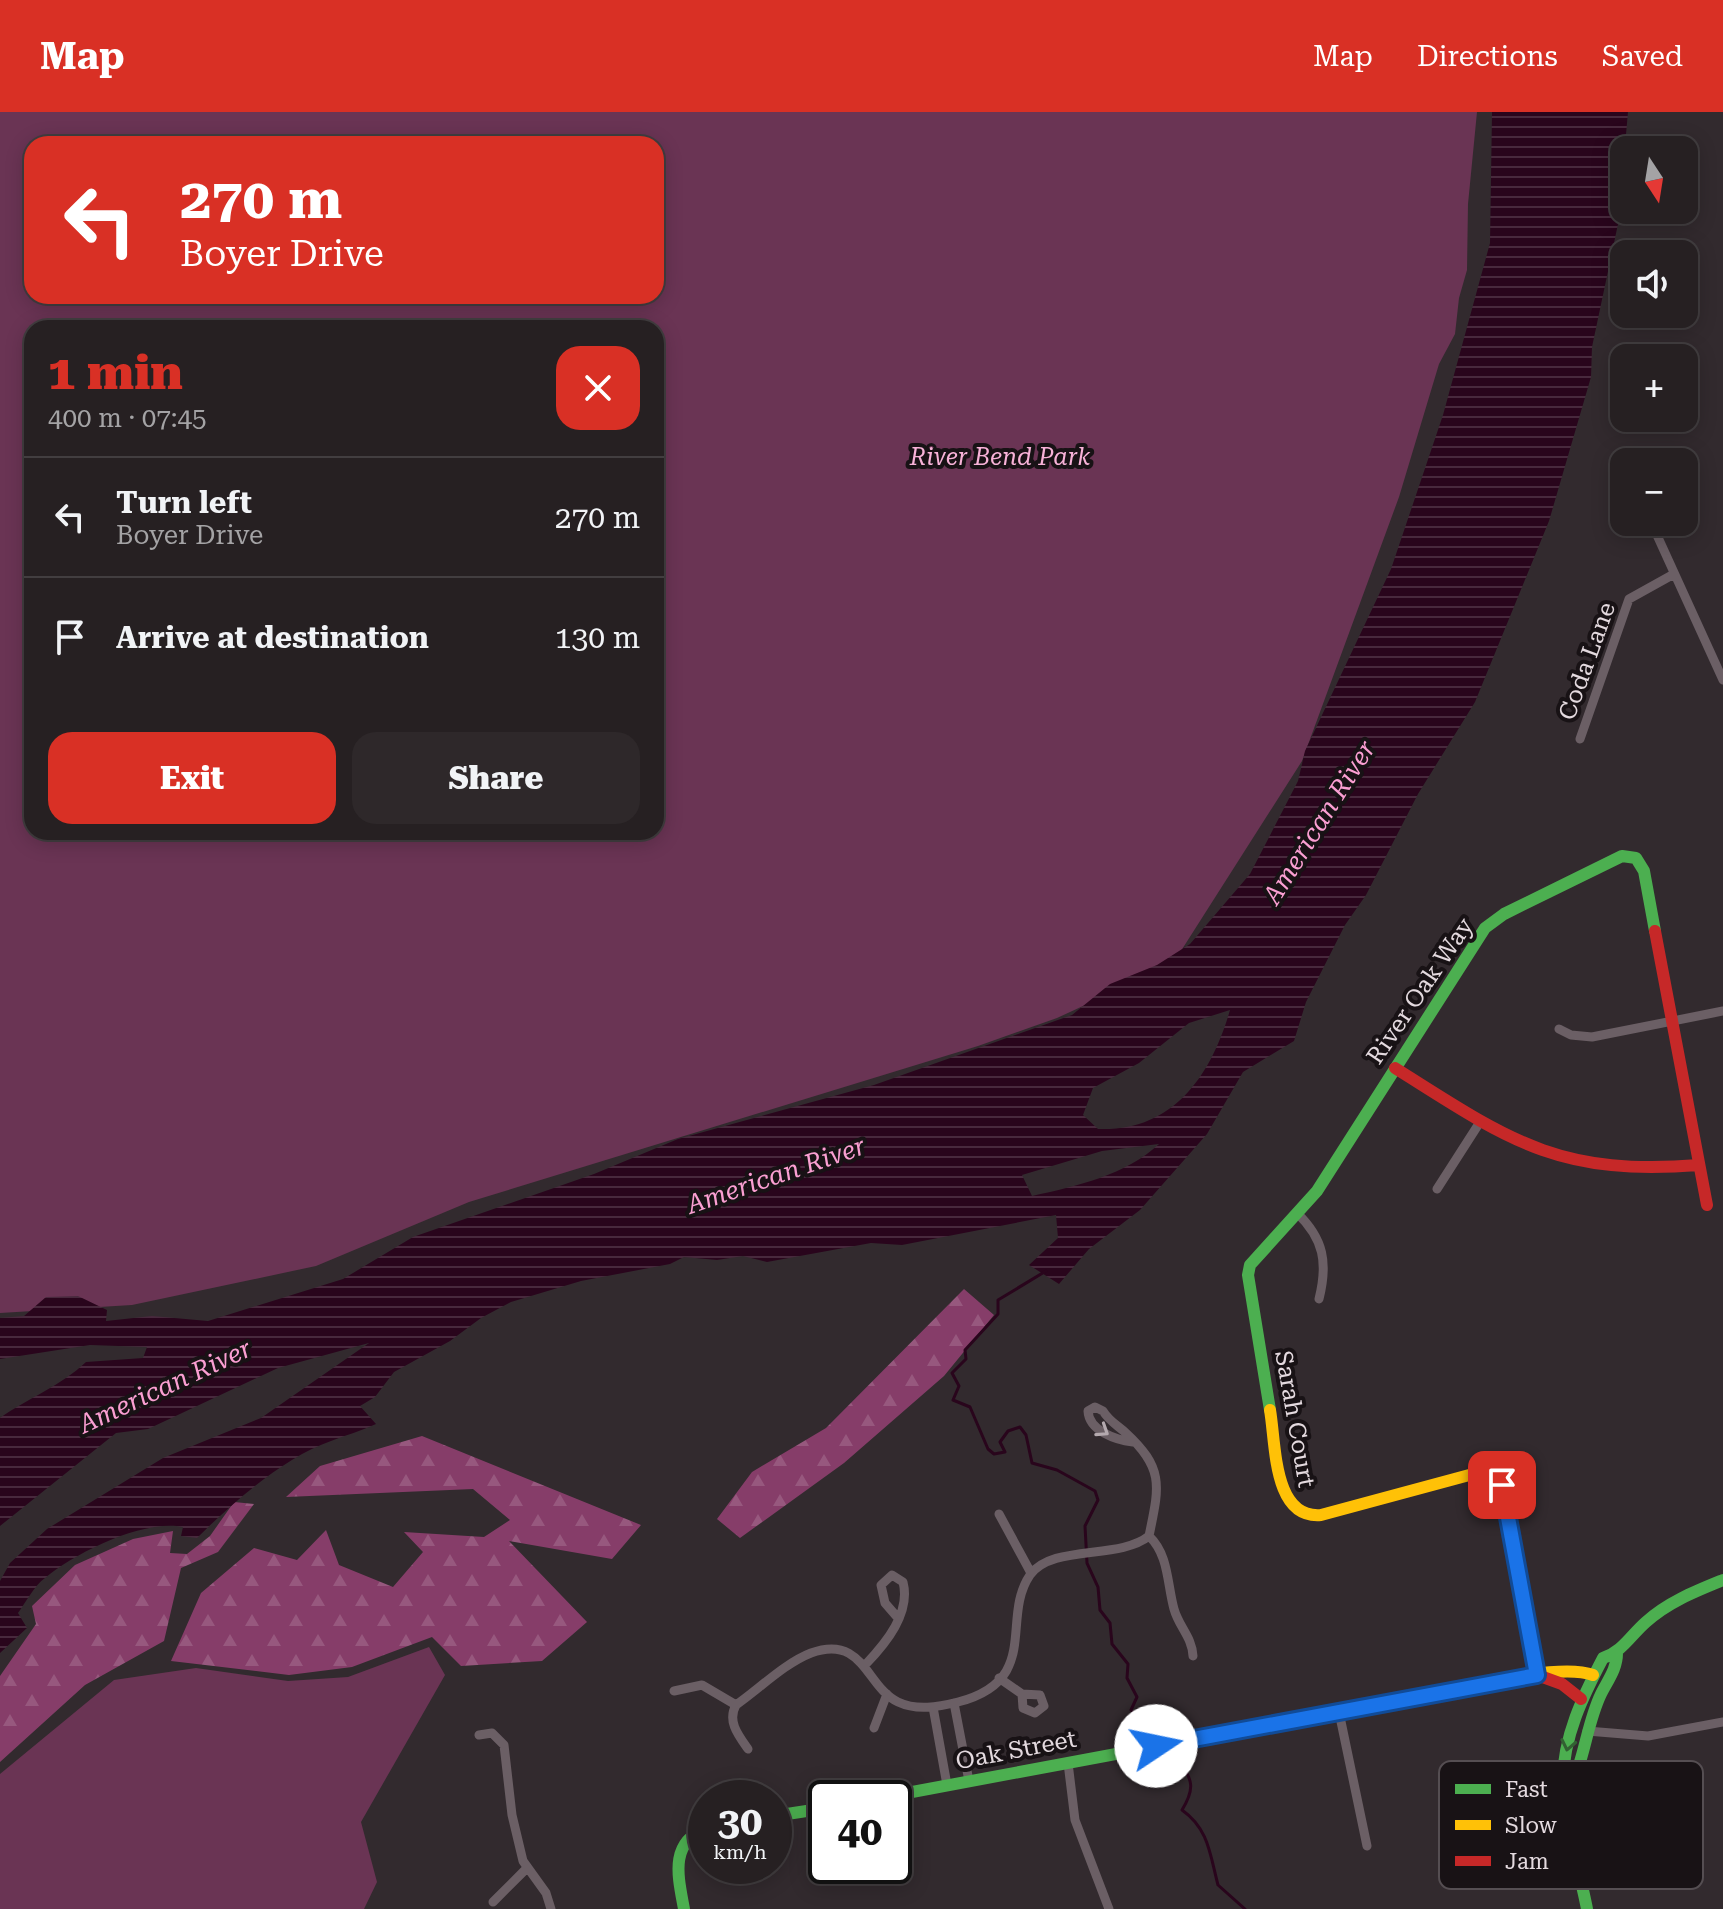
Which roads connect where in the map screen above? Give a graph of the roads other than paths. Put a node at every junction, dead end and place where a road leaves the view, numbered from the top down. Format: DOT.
graph roads {
  1 [pos="1657,536"];
  2 [pos="1674,574"];
  3 [pos="1723,680"];
  4 [pos="1580,739"];
  5 [pos="1723,1011"];
  6 [pos="1673,1021"];
  7 [pos="1559,1029"];
  8 [pos="1395,1068"];
  9 [pos="1480,1122"];
  10 [pos="1699,1165"];
  11 [pos="1437,1189"];
  12 [pos="1707,1205"];
  13 [pos="1297,1213"];
  14 [pos="1250,1265"];
  15 [pos="1319,1299"];
  16 [pos="1133,1442"];
  17 [pos="999,1514"];
  18 [pos="1149,1536"];
  19 [pos="1031,1573"];
  20 [pos="1723,1580"];
  21 [pos="898,1618"];
  22 [pos="1617,1653"];
  23 [pos="1193,1656"];
  24 [pos="866,1664"];
  25 [pos="1537,1675"];
  26 [pos="1593,1675"];
  27 [pos="999,1678"];
  28 [pos="674,1691"];
  29 [pos="887,1694"];
  30 [pos="1022,1694"];
  31 [pos="1581,1699"];
  32 [pos="954,1703"];
  33 [pos="736,1705"];
  34 [pos="933,1707"];
  35 [pos="1339,1712"];
  36 [pos="1723,1722"];
  37 [pos="1588,1725"];
  38 [pos="874,1728"];
  39 [pos="479,1735"];
  40 [pos="963,1748"];
  41 [pos="748,1749"];
  42 [pos="941,1752"];
  43 [pos="1565,1761"];
  44 [pos="1581,1761"];
  45 [pos="1068,1763"];
  46 [pos="969,1781"];
  47 [pos="947,1785"];
  48 [pos="912,1792"];
  49 [pos="688,1837"];
  50 [pos="1367,1846"];
  51 [pos="526,1869"];
  52 [pos="1584,1889"];
  53 [pos="493,1902"];
  54 [pos="551,1909"];
  55 [pos="684,1909"];
  56 [pos="1109,1909"];
  57 [pos="1587,1909"];
  1 -- 2 [label="street"];
  2 -- 3 [label="street"];
  2 -- 4 [label="street, Coda Lane"];
  5 -- 6 [label="street"];
  6 -- 7 [label="street"];
  6 -- 8 [label="street, River Oak Way"];
  6 -- 10 [label="street, River Oak Way"];
  8 -- 9 [label="street"];
  8 -- 13 [label="street, River Oak Way"];
  9 -- 10 [label="street"];
  9 -- 11 [label="street"];
  10 -- 12 [label="street, River Oak Way"];
  13 -- 14 [label="street, River Oak Way"];
  13 -- 15 [label="street"];
  14 -- 25 [label="street, Sarah Court"];
  16 -- 16 [label="street, one-way"];
  16 -- 18 [label="street"];
  17 -- 19 [label="street"];
  18 -- 19 [label="street"];
  18 -- 23 [label="street"];
  19 -- 27 [label="street"];
  20 -- 22 [label="street"];
  21 -- 24 [label="street"];
  22 -- 26 [label="street"];
  22 -- 37 [label="street"];
  24 -- 29 [label="street"];
  24 -- 33 [label="street"];
  25 -- 26 [label="street, Oak Street"];
  25 -- 31 [label="street"];
  25 -- 35 [label="street, Oak Street"];
  26 -- 31 [label="street"];
  26 -- 37 [label="street"];
  27 -- 30 [label="street"];
  27 -- 32 [label="street"];
  28 -- 33 [label="street"];
  29 -- 34 [label="street"];
  29 -- 38 [label="street"];
  31 -- 43 [label="street, one-way"];
  32 -- 34 [label="street"];
  32 -- 40 [label="street"];
  33 -- 41 [label="street"];
  34 -- 42 [label="street"];
  35 -- 45 [label="street, Oak Street"];
  35 -- 50 [label="street"];
  36 -- 37 [label="street"];
  37 -- 44 [label="street"];
  39 -- 51 [label="street"];
  40 -- 42 [label="street"];
  40 -- 46 [label="street"];
  42 -- 47 [label="street"];
  45 -- 46 [label="street, Oak Street"];
  45 -- 56 [label="street"];
  46 -- 47 [label="street, Oak Street"];
  47 -- 48 [label="street, Oak Street"];
  49 -- 55 [label="street"];
  51 -- 53 [label="street"];
  51 -- 54 [label="street"];
  52 -- 57 [label="street"];
}
